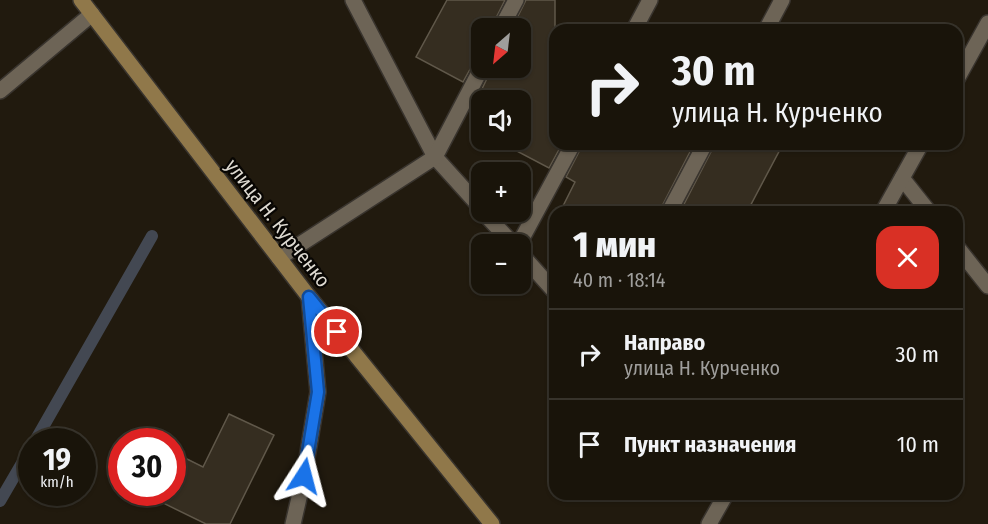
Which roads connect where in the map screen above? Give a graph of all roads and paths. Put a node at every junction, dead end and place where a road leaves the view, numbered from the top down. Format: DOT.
graph roads {
  1 [pos="81,0"];
  2 [pos="353,0"];
  3 [pos="516,0"];
  4 [pos="650,0"];
  5 [pos="782,0"];
  6 [pos="92,14"];
  7 [pos="506,18"];
  8 [pos="637,24"];
  9 [pos="769,24"];
  10 [pos="988,24"];
  11 [pos="963,68"];
  12 [pos="476,78"];
  13 [pos="0,91"];
  14 [pos="570,150"];
  15 [pos="702,150"];
  16 [pos="918,150"];
  17 [pos="435,158"];
  18 [pos="902,178"];
  19 [pos="471,198"];
  20 [pos="672,206"];
  21 [pos="886,206"];
  22 [pos="924,206"];
  23 [pos="493,222"];
  24 [pos="504,234"];
  25 [pos="524,234"];
  26 [pos="963,255"];
  27 [pos="279,258"];
  28 [pos="531,265"];
  29 [pos="549,285"];
  30 [pos="988,286"];
  31 [pos="309,297"];
  32 [pos="723,500"];
  33 [pos="293,524"];
  34 [pos="492,524"];
  35 [pos="709,524"];
  1 -- 6 [label="main road, улица Н. Курченко"];
  2 -- 17 [label="street"];
  3 -- 7 [label="street"];
  4 -- 8 [label="street"];
  5 -- 9 [label="street"];
  6 -- 13 [label="street"];
  6 -- 27 [label="main road, улица Н. Курченко"];
  10 -- 11 [label="street"];
  12 -- 17 [label="street"];
  14 -- 25 [label="street"];
  15 -- 20 [label="street"];
  16 -- 18 [label="street"];
  17 -- 19 [label="street"];
  17 -- 27 [label="street"];
  18 -- 21 [label="street"];
  18 -- 22 [label="street"];
  23 -- 24 [label="street"];
  26 -- 30 [label="street"];
  27 -- 31 [label="main road, улица Н. Курченко"];
  28 -- 29 [label="street"];
  31 -- 33 [label="street"];
  31 -- 34 [label="main road, улица Н. Курченко"];
  32 -- 35 [label="street"];
}
